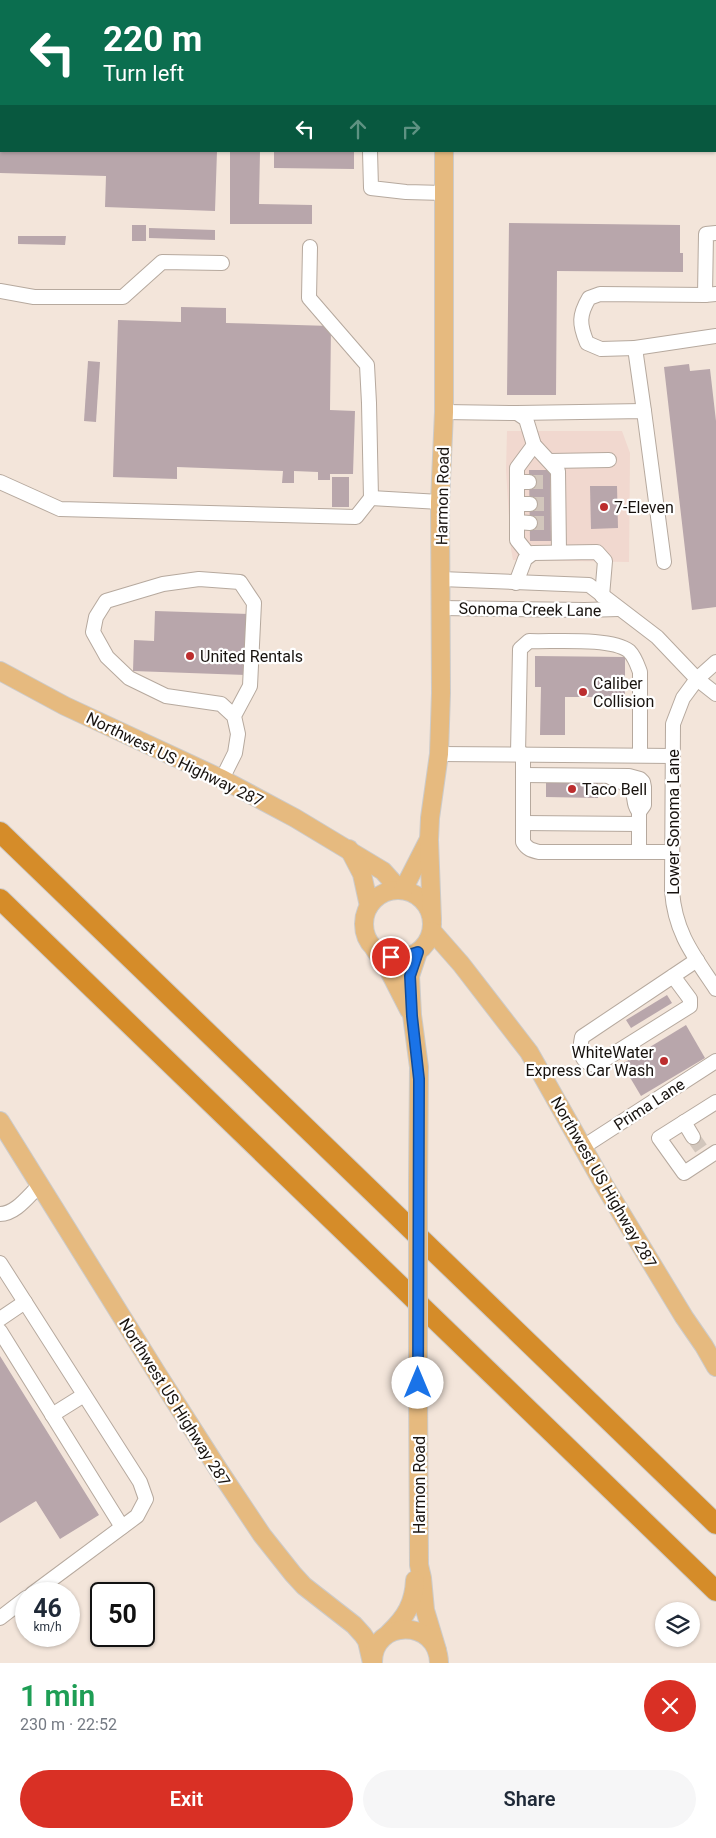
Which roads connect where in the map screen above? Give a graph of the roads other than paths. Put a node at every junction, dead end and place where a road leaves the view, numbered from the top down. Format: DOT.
graph roads {
  1 [pos="370,152"];
  2 [pos="444,152"];
  3 [pos="444,193"];
  4 [pos="716,233"];
  5 [pos="310,247"];
  6 [pos="222,263"];
  7 [pos="0,291"];
  8 [pos="710,294"];
  9 [pos="716,336"];
  10 [pos="635,348"];
  11 [pos="644,411"];
  12 [pos="444,412"];
  13 [pos="517,413"];
  14 [pos="534,445"];
  15 [pos="609,460"];
  16 [pos="550,461"];
  17 [pos="0,482"];
  18 [pos="371,498"];
  19 [pos="440,502"];
  20 [pos="559,552"];
  21 [pos="529,555"];
  22 [pos="664,562"];
  23 [pos="441,579"];
  24 [pos="516,582"];
  25 [pos="602,596"];
  26 [pos="442,608"];
  27 [pos="618,609"];
  28 [pos="716,662"];
  29 [pos="0,671"];
  30 [pos="697,679"];
  31 [pos="716,694"];
  32 [pos="234,716"];
  33 [pos="439,754"];
  34 [pos="520,754"];
  35 [pos="640,756"];
  36 [pos="673,756"];
  37 [pos="523,775"];
  38 [pos="222,779"];
  39 [pos="639,818"];
  40 [pos="523,823"];
  41 [pos="0,832"];
  42 [pos="429,840"];
  43 [pos="348,849"];
  44 [pos="639,852"];
  45 [pos="672,852"];
  46 [pos="402,890"];
  47 [pos="0,898"];
  48 [pos="368,906"];
  49 [pos="432,926"];
  50 [pos="368,941"];
  51 [pos="418,952"];
  52 [pos="697,960"];
  53 [pos="673,976"];
  54 [pos="716,989"];
  55 [pos="412,1016"];
  56 [pos="716,1061"];
  57 [pos="716,1102"];
  58 [pos="0,1121"];
  59 [pos="684,1122"];
  60 [pos="694,1137"];
  61 [pos="583,1147"];
  62 [pos="708,1153"];
  63 [pos="40,1185"];
  64 [pos="0,1214"];
  65 [pos="0,1262"];
  66 [pos="25,1302"];
  67 [pos="0,1319"];
  68 [pos="0,1331"];
  69 [pos="716,1367"];
  70 [pos="84,1395"];
  71 [pos="52,1416"];
  72 [pos="716,1524"];
  73 [pos="122,1527"];
  74 [pos="419,1565"];
  75 [pos="48,1582"];
  76 [pos="716,1591"];
  77 [pos="15,1606"];
  78 [pos="0,1618"];
  79 [pos="386,1636"];
  80 [pos="438,1657"];
  81 [pos="373,1663"];
  1 -- 3 [label="street"];
  2 -- 3 [label="main road, Harmon Road"];
  3 -- 12 [label="main road, Harmon Road"];
  4 -- 8 [label="street"];
  5 -- 18 [label="street"];
  6 -- 7 [label="street"];
  8 -- 10 [label="street"];
  9 -- 10 [label="street"];
  10 -- 11 [label="street"];
  11 -- 13 [label="street"];
  11 -- 22 [label="street"];
  12 -- 13 [label="street"];
  12 -- 19 [label="main road, Harmon Road"];
  13 -- 14 [label="street"];
  14 -- 16 [label="street"];
  14 -- 21 [label="street"];
  15 -- 16 [label="street"];
  16 -- 20 [label="street"];
  17 -- 18 [label="street"];
  18 -- 19 [label="street"];
  19 -- 23 [label="main road, Harmon Road"];
  20 -- 21 [label="street"];
  20 -- 25 [label="street"];
  21 -- 24 [label="street"];
  23 -- 24 [label="street, Sonoma Creek Lane"];
  23 -- 26 [label="main road, Harmon Road"];
  24 -- 25 [label="street, Sonoma Creek Lane"];
  25 -- 27 [label="street, Sonoma Creek Lane"];
  26 -- 27 [label="street, Sonoma Creek Lane"];
  26 -- 33 [label="main road, Harmon Road"];
  27 -- 30 [label="street, Sonoma Creek Lane"];
  28 -- 30 [label="street, Lower Sonoma Lane"];
  29 -- 38 [label="main road, Northwest US Highway 287"];
  30 -- 31 [label="street, Sonoma Creek Lane"];
  30 -- 36 [label="street, Lower Sonoma Lane"];
  32 -- 32 [label="street"];
  32 -- 38 [label="street"];
  33 -- 34 [label="street"];
  33 -- 42 [label="main road, Harmon Road"];
  34 -- 35 [label="street"];
  34 -- 35 [label="street"];
  34 -- 37 [label="street"];
  35 -- 36 [label="street"];
  36 -- 45 [label="street, Lower Sonoma Lane"];
  37 -- 39 [label="street"];
  37 -- 40 [label="street"];
  38 -- 43 [label="main road, Northwest US Highway 287"];
  39 -- 40 [label="street"];
  39 -- 44 [label="street"];
  40 -- 44 [label="street"];
  41 -- 72 [label="highway"];
  42 -- 46 [label="main road, Harmon Road"];
  42 -- 49 [label="main road, Harmon Road"];
  43 -- 46 [label="main road, Northwest US Highway 287"];
  43 -- 48 [label="main road"];
  44 -- 45 [label="street"];
  45 -- 52 [label="street, Lower Sonoma Lane"];
  46 -- 48 [label="main road"];
  46 -- 49 [label="main road"];
  47 -- 76 [label="highway"];
  48 -- 50 [label="main road"];
  49 -- 51 [label="main road"];
  49 -- 61 [label="main road, Northwest US Highway 287"];
  50 -- 51 [label="main road"];
  50 -- 55 [label="main road, Harmon Road"];
  51 -- 55 [label="main road, Harmon Road"];
  52 -- 53 [label="street"];
  52 -- 54 [label="street, Lower Sonoma Lane"];
  53 -- 53 [label="street"];
  55 -- 74 [label="main road, Harmon Road, bridge"];
  56 -- 61 [label="street, Prima Lane"];
  57 -- 59 [label="street"];
  58 -- 63 [label="main road, Northwest US Highway 287"];
  59 -- 60 [label="street"];
  59 -- 62 [label="street"];
  61 -- 69 [label="main road, Northwest US Highway 287"];
  63 -- 64 [label="street"];
  63 -- 81 [label="main road, Northwest US Highway 287"];
  65 -- 66 [label="street"];
  66 -- 67 [label="street"];
  66 -- 70 [label="street"];
  68 -- 71 [label="street"];
  70 -- 71 [label="street"];
  70 -- 73 [label="street"];
  71 -- 73 [label="street"];
  73 -- 75 [label="street"];
  74 -- 79 [label="main road, Harmon Road"];
  74 -- 80 [label="main road, Harmon Road"];
  77 -- 78 [label="street"];
  79 -- 80 [label="main road"];
  79 -- 81 [label="main road, Harmon Road"];
}
